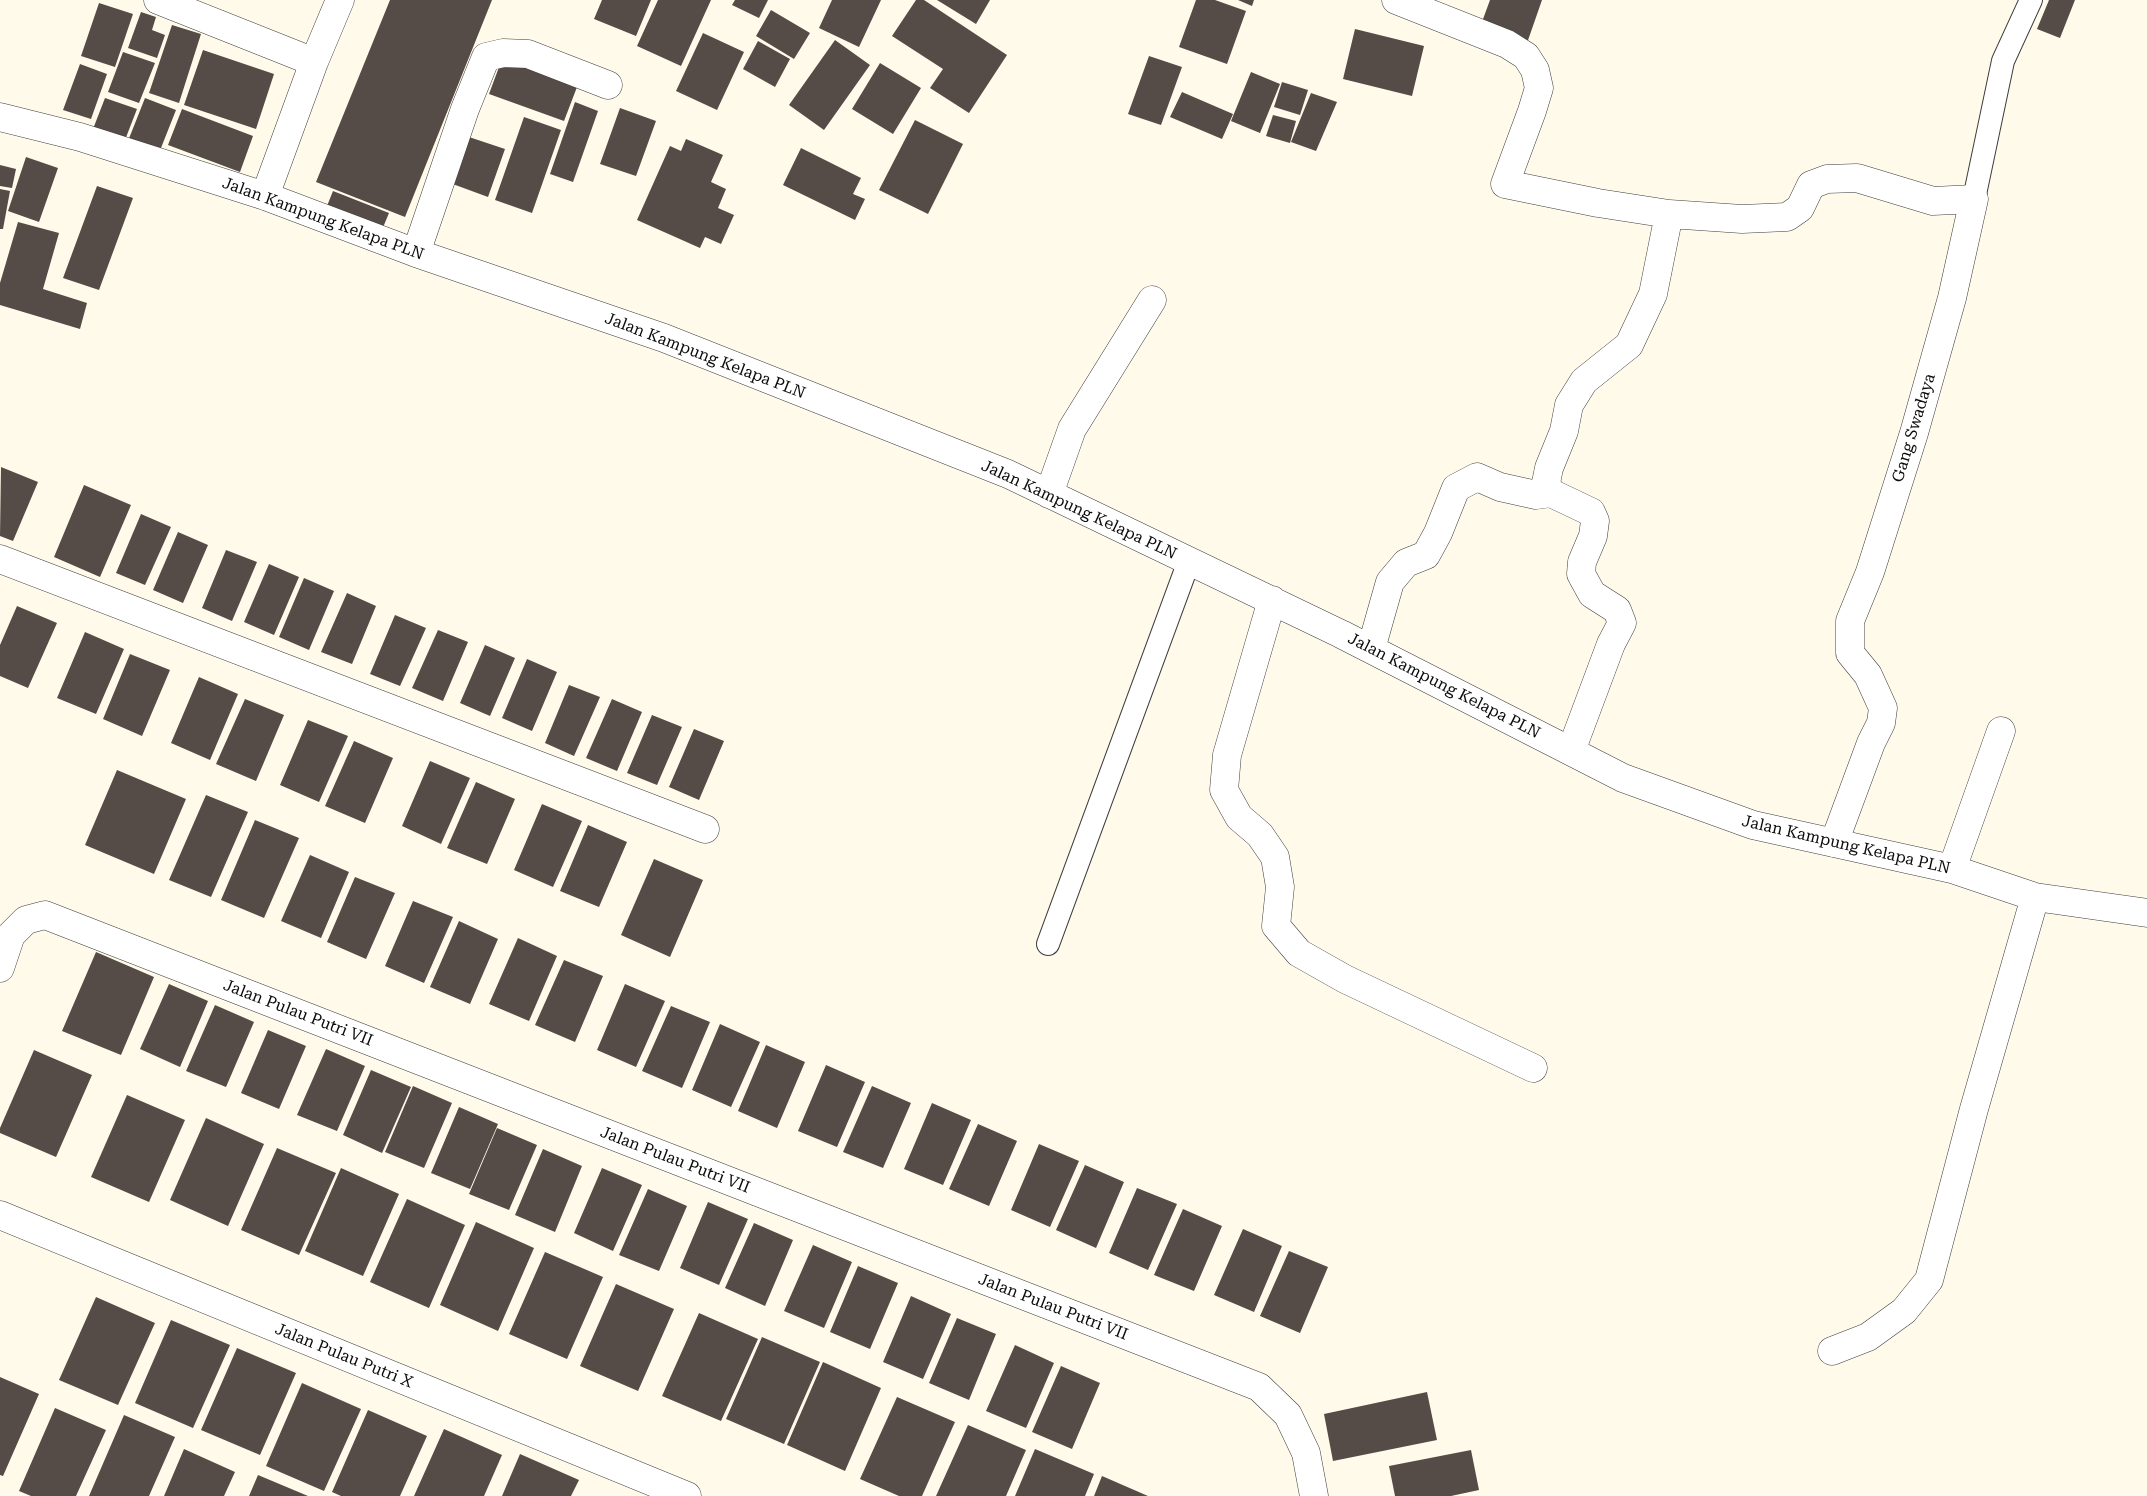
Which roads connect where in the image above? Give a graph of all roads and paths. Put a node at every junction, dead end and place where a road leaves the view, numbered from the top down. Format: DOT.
graph roads {
  1 [pos="158,0"];
  2 [pos="340,0"];
  3 [pos="1396,0"];
  4 [pos="2031,0"];
  5 [pos="314,62"];
  6 [pos="608,85"];
  7 [pos="0,117"];
  8 [pos="265,196"];
  9 [pos="1974,198"];
  10 [pos="1669,214"];
  11 [pos="416,253"];
  12 [pos="1152,300"];
  13 [pos="1551,493"];
  14 [pos="1049,494"];
  15 [pos="0,559"];
  16 [pos="1189,561"];
  17 [pos="1272,600"];
  18 [pos="1371,649"];
  19 [pos="2001,731"];
  20 [pos="1571,751"];
  21 [pos="705,829"];
  22 [pos="1834,843"];
  23 [pos="1952,869"];
  24 [pos="2035,897"];
  25 [pos="2147,913"];
  26 [pos="1048,944"];
  27 [pos="0,968"];
  28 [pos="1533,1068"];
  29 [pos="0,1215"];
  30 [pos="1832,1351"];
  31 [pos="687,1496"];
  32 [pos="1314,1496"];
  1 -- 5 [label="street"];
  2 -- 5 [label="street"];
  3 -- 10 [label="street"];
  4 -- 9 [label="lane, Gang Swadaya"];
  5 -- 8 [label="street"];
  6 -- 11 [label="street"];
  7 -- 8 [label="street, Jalan Kampung Kelapa PLN"];
  8 -- 11 [label="street, Jalan Kampung Kelapa PLN"];
  9 -- 10 [label="street"];
  9 -- 22 [label="street, Gang Swadaya"];
  10 -- 13 [label="street"];
  11 -- 14 [label="street, Jalan Kampung Kelapa PLN"];
  12 -- 14 [label="street"];
  13 -- 18 [label="street"];
  13 -- 20 [label="street"];
  14 -- 16 [label="street, Jalan Kampung Kelapa PLN"];
  15 -- 21 [label="street"];
  16 -- 17 [label="street, Jalan Kampung Kelapa PLN"];
  16 -- 26 [label="lane"];
  17 -- 18 [label="street, Jalan Kampung Kelapa PLN"];
  17 -- 28 [label="street"];
  18 -- 20 [label="street, Jalan Kampung Kelapa PLN"];
  19 -- 23 [label="street"];
  20 -- 22 [label="street, Jalan Kampung Kelapa PLN"];
  22 -- 23 [label="street, Jalan Kampung Kelapa PLN"];
  23 -- 24 [label="street, Jalan Kampung Kelapa PLN"];
  24 -- 25 [label="street, Jalan Kampung Kelapa PLN"];
  24 -- 30 [label="street"];
  27 -- 32 [label="street, Jalan Pulau Putri VII"];
  29 -- 31 [label="street, Jalan Pulau Putri X"];
}
